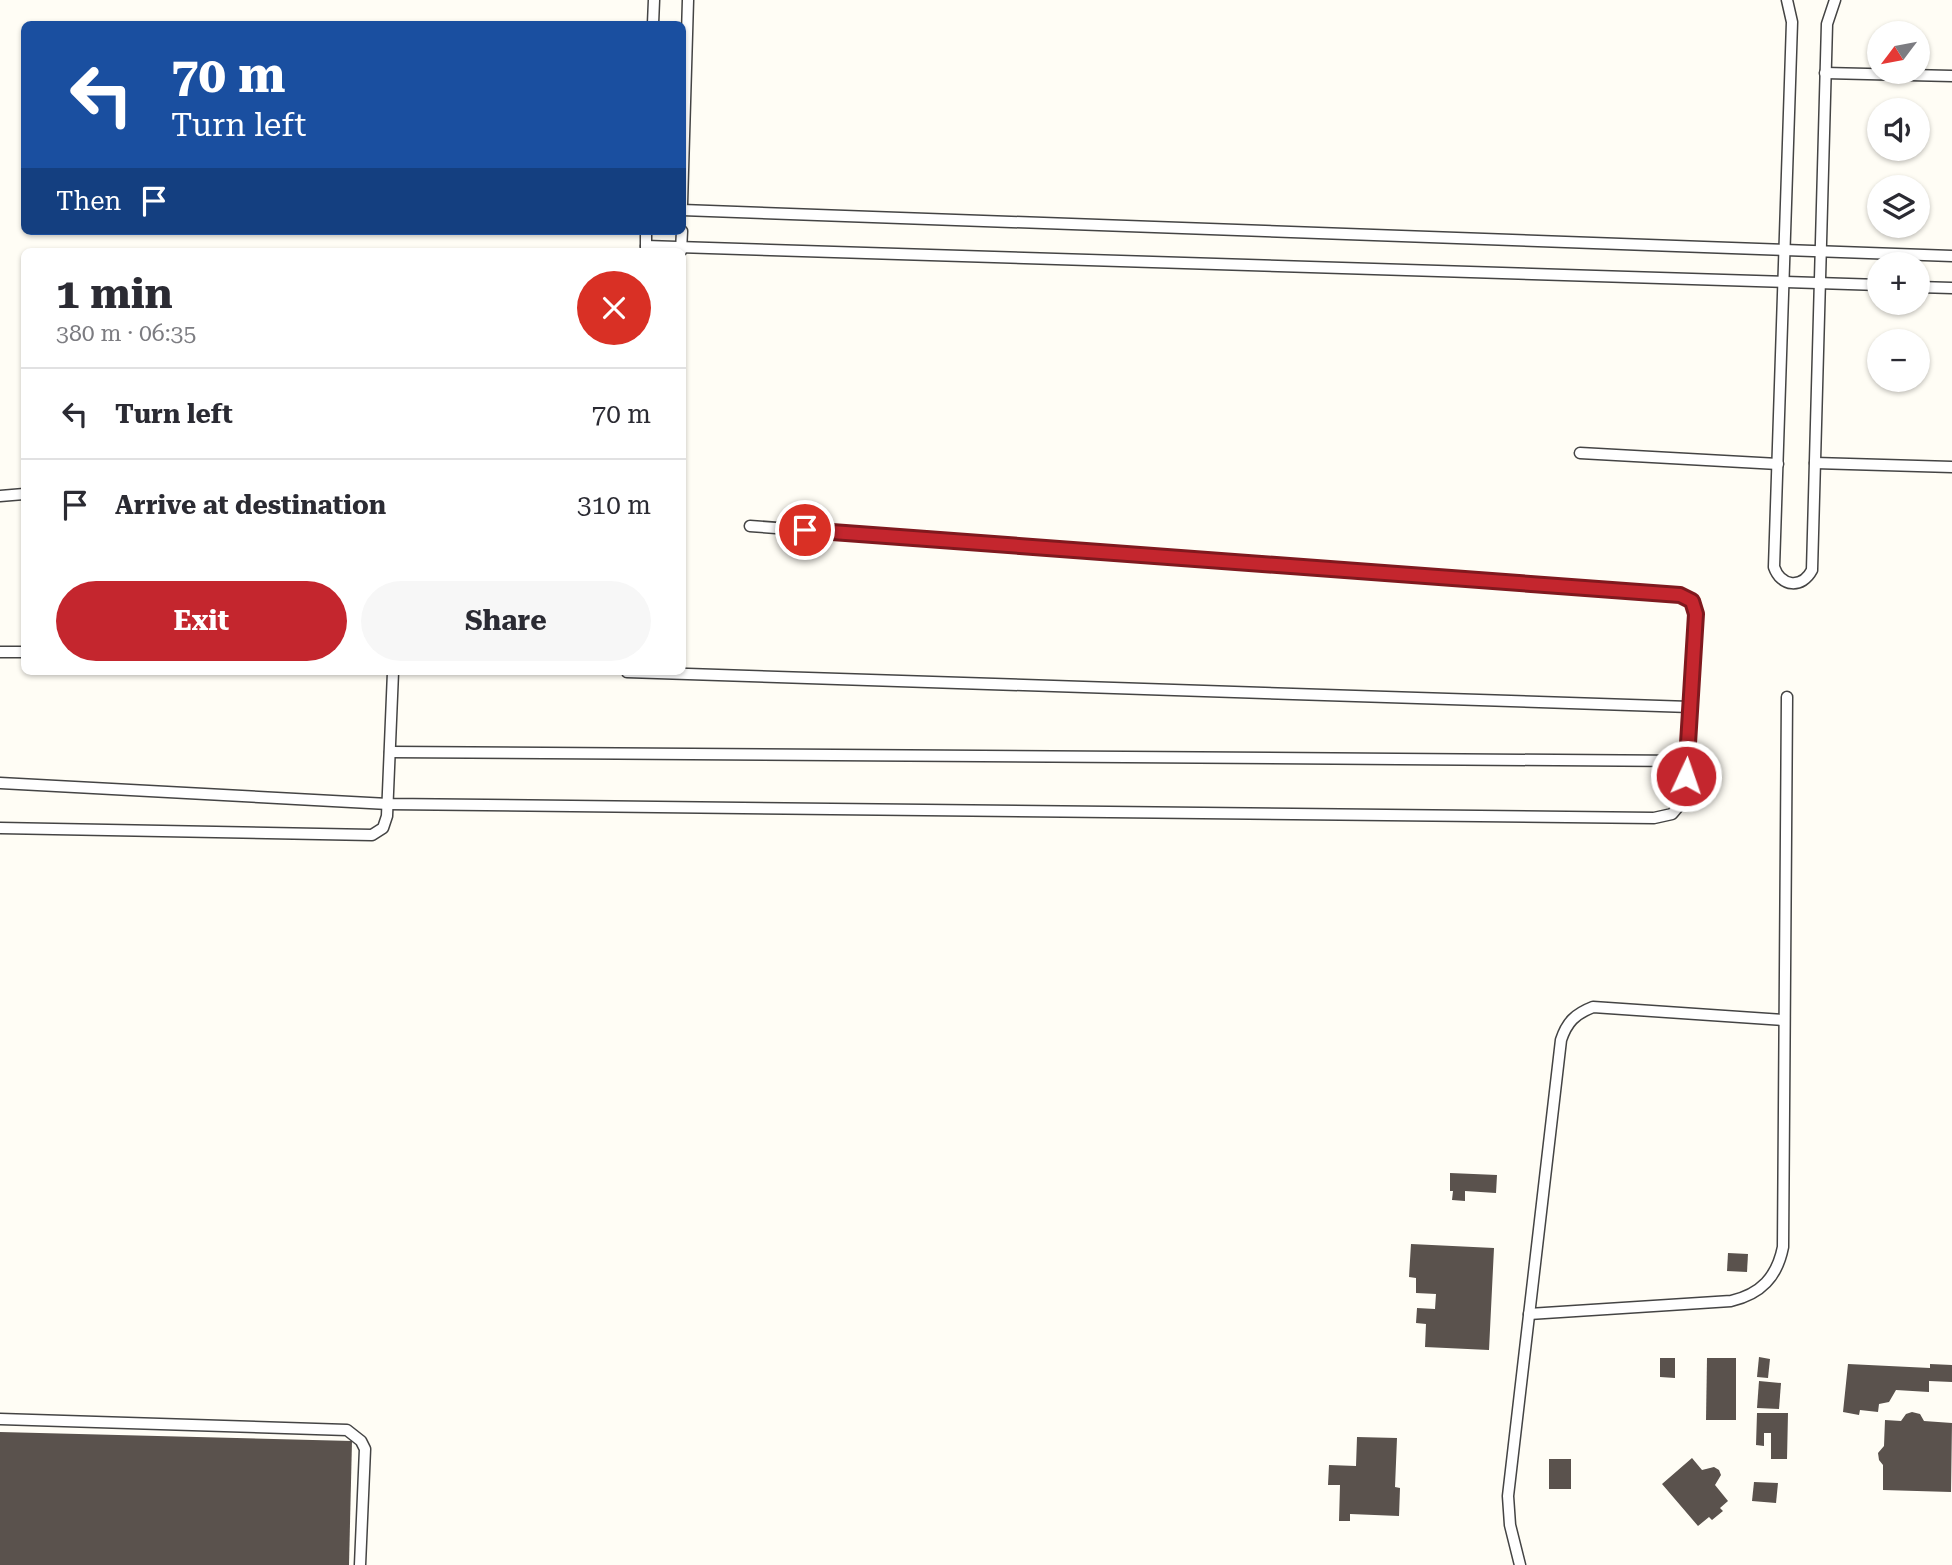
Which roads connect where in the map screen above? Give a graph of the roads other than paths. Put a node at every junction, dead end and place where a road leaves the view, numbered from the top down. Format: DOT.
graph roads {
  1 [pos="653,0"];
  2 [pos="688,0"];
  3 [pos="1787,0"];
  4 [pos="1835,0"];
  5 [pos="653,21"];
  6 [pos="686,68"];
  7 [pos="1825,73"];
  8 [pos="1952,76"];
  9 [pos="686,210"];
  10 [pos="686,249"];
  11 [pos="1785,251"];
  12 [pos="1821,253"];
  13 [pos="1952,256"];
  14 [pos="1784,282"];
  15 [pos="1820,283"];
  16 [pos="1867,285"];
  17 [pos="1930,287"];
  18 [pos="1952,288"];
  19 [pos="1580,453"];
  20 [pos="1815,463"];
  21 [pos="1778,464"];
  22 [pos="1952,467"];
  23 [pos="21,494"];
  24 [pos="0,496"];
  25 [pos="750,526"];
  26 [pos="0,652"];
  27 [pos="21,653"];
  28 [pos="686,674"];
  29 [pos="393,675"];
  30 [pos="1787,697"];
  31 [pos="1690,706"];
  32 [pos="390,752"];
  33 [pos="1687,761"];
  34 [pos="0,783"];
  35 [pos="388,804"];
  36 [pos="0,828"];
  37 [pos="1783,1020"];
  38 [pos="1529,1314"];
  39 [pos="0,1419"];
  40 [pos="360,1565"];
  41 [pos="1520,1565"];
  1 -- 5 [label="lane"];
  2 -- 6 [label="lane"];
  3 -- 11 [label="lane"];
  4 -- 7 [label="lane"];
  7 -- 8 [label="lane"];
  7 -- 12 [label="lane"];
  9 -- 11 [label="lane"];
  10 -- 14 [label="lane"];
  11 -- 12 [label="lane"];
  11 -- 14 [label="lane"];
  12 -- 13 [label="lane"];
  12 -- 15 [label="lane"];
  14 -- 15 [label="lane"];
  14 -- 21 [label="lane"];
  15 -- 16 [label="lane"];
  15 -- 20 [label="lane"];
  17 -- 18 [label="lane"];
  19 -- 21 [label="lane"];
  20 -- 21 [label="lane"];
  20 -- 22 [label="lane"];
  23 -- 24 [label="lane"];
  25 -- 31 [label="lane"];
  26 -- 27 [label="lane"];
  28 -- 31 [label="lane"];
  29 -- 32 [label="lane"];
  30 -- 37 [label="lane"];
  31 -- 33 [label="lane"];
  32 -- 33 [label="lane"];
  32 -- 35 [label="lane"];
  33 -- 35 [label="lane"];
  34 -- 35 [label="lane"];
  35 -- 36 [label="lane"];
  37 -- 38 [label="lane"];
  37 -- 38 [label="lane"];
  38 -- 41 [label="lane"];
  39 -- 40 [label="lane"];
}
